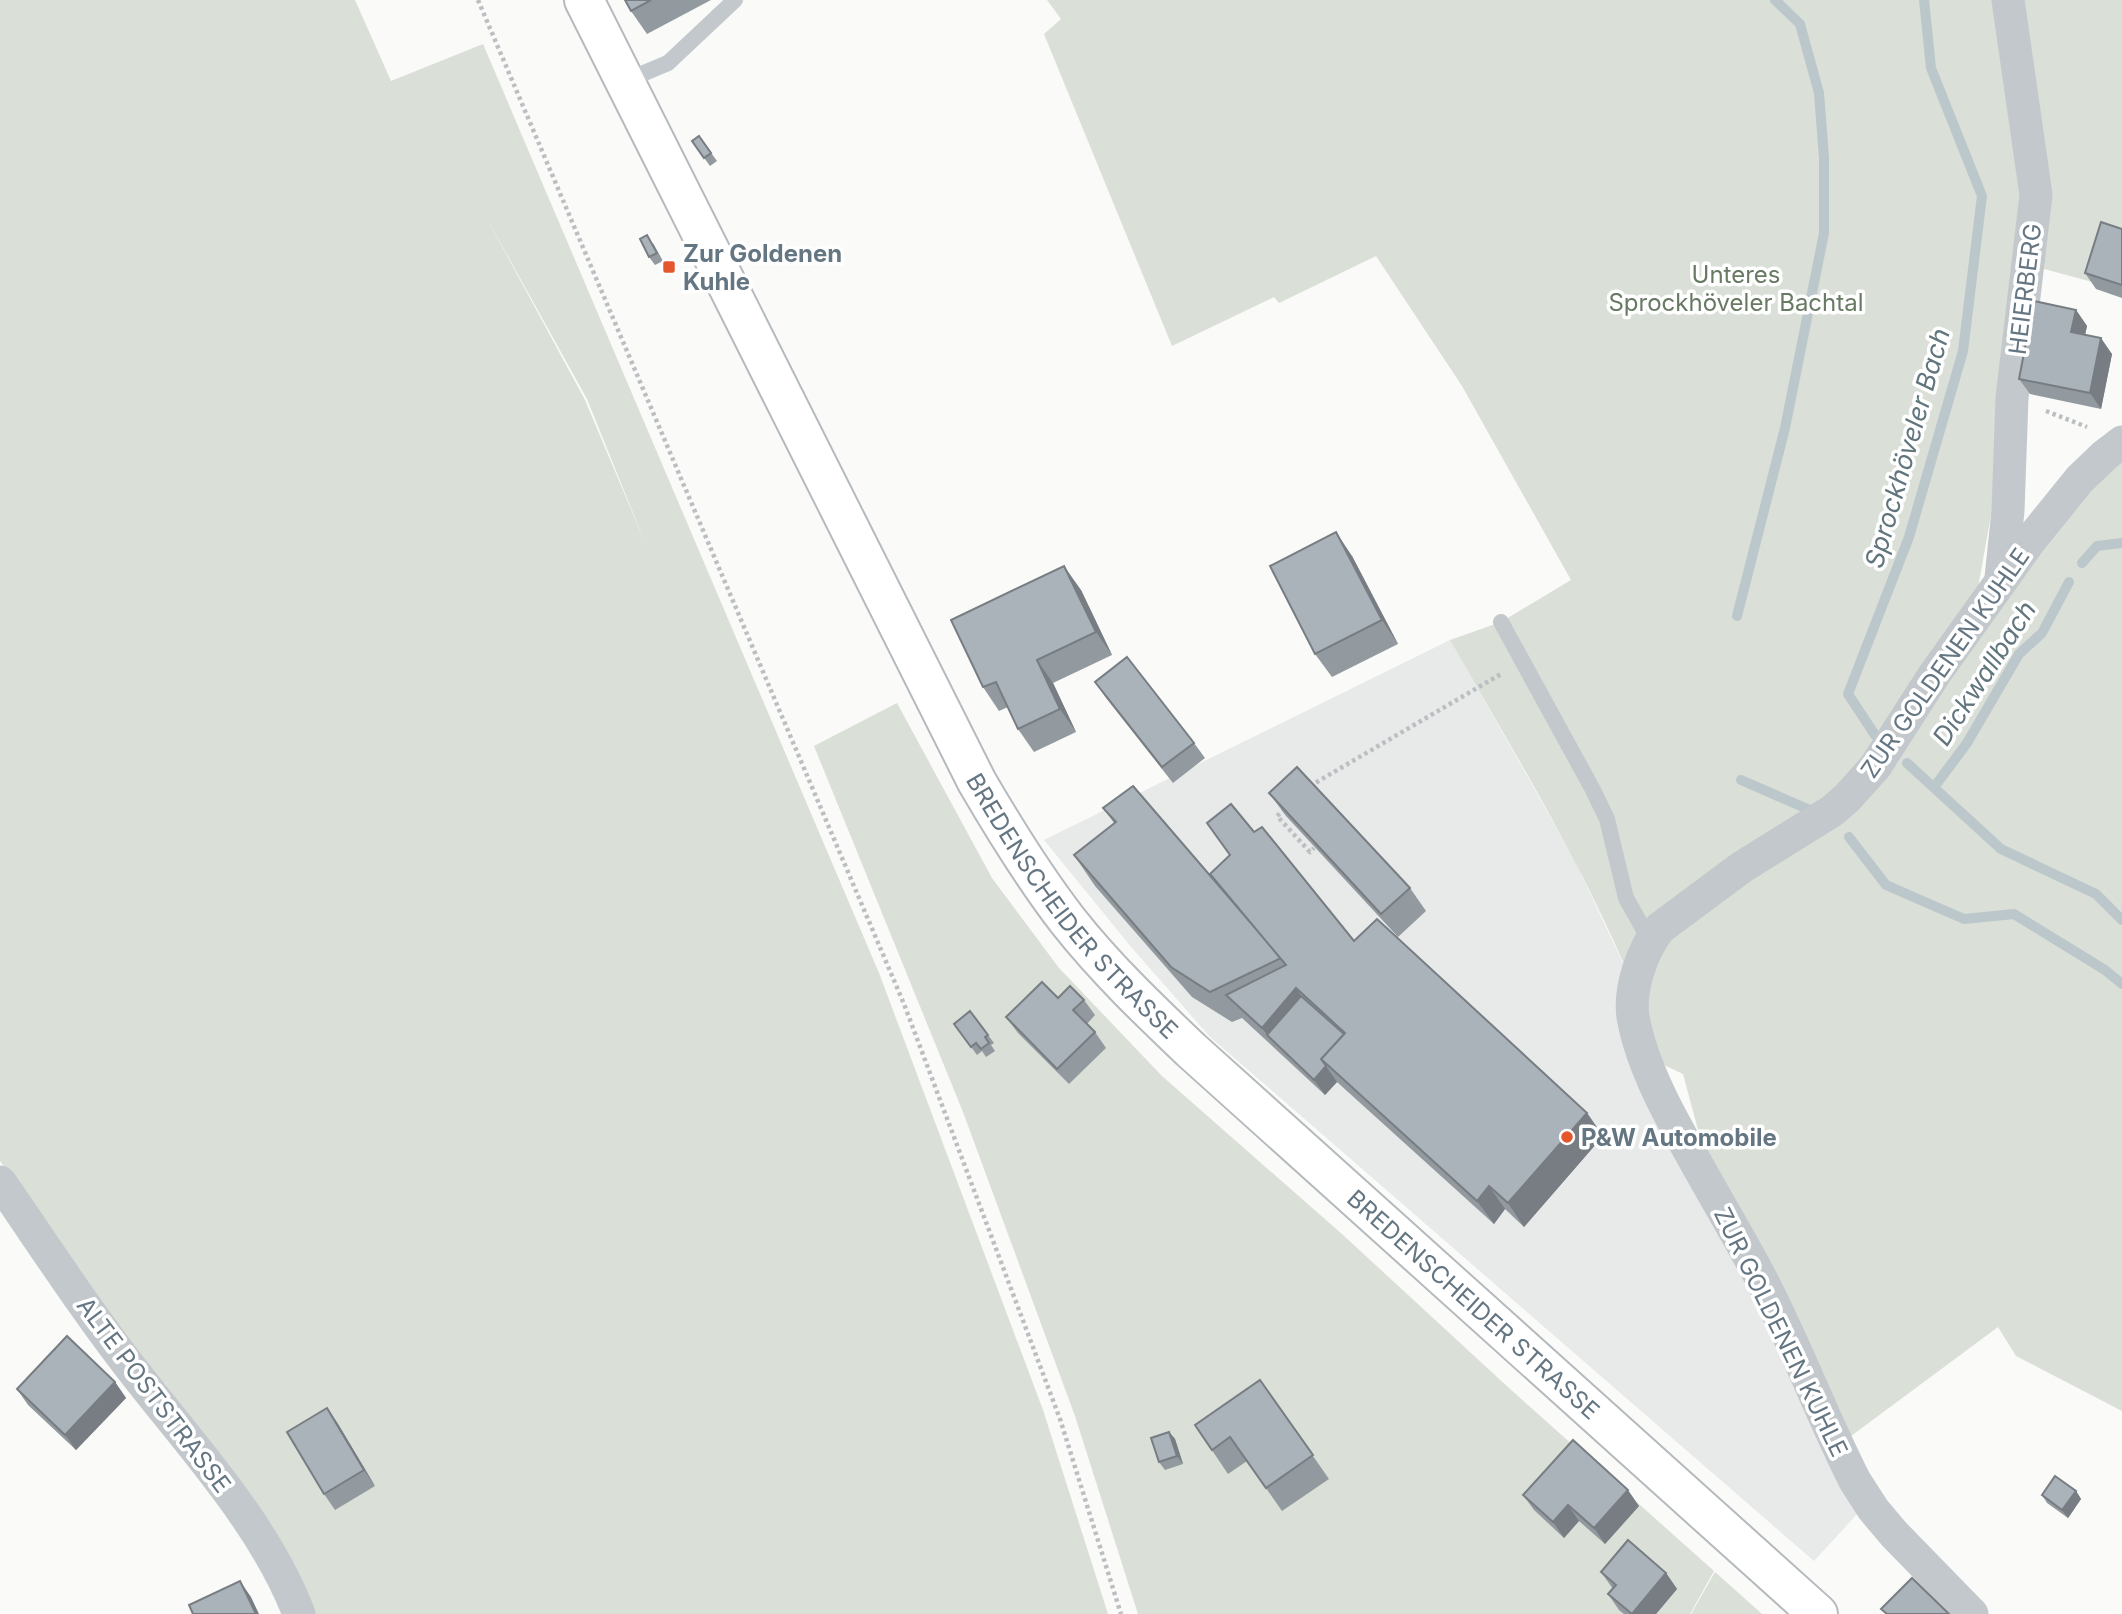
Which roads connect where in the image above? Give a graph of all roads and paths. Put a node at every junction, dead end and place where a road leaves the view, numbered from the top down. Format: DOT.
graph roads {
  1 [pos="478,0"];
  2 [pos="584,0"];
  3 [pos="735,0"];
  4 [pos="2008,0"];
  5 [pos="625,81"];
  6 [pos="2012,398"];
  7 [pos="2121,443"];
  8 [pos="2001,580"];
  9 [pos="1501,622"];
  10 [pos="1523,662"];
  11 [pos="1304,792"];
  12 [pos="1286,808"];
  13 [pos="1314,848"];
  14 [pos="1650,941"];
  15 [pos="0,1182"];
  16 [pos="299,1614"];
  17 [pos="1121,1614"];
  18 [pos="1818,1614"];
  19 [pos="1972,1614"];
  1 -- 17 [label="path"];
  2 -- 5 [label="main road, BREDENSCHEIDER STRASSE"];
  3 -- 5 [label="lane"];
  4 -- 6 [label="street, HEIERBERG"];
  5 -- 18 [label="main road, BREDENSCHEIDER STRASSE"];
  6 -- 7 [label="path"];
  6 -- 8 [label="street, HEIERBERG"];
  7 -- 8 [label="street, ZUR GOLDENEN KUHLE"];
  8 -- 14 [label="street, ZUR GOLDENEN KUHLE"];
  9 -- 10 [label="lane"];
  10 -- 11 [label="path"];
  10 -- 14 [label="lane"];
  12 -- 13 [label="path"];
  14 -- 19 [label="street, ZUR GOLDENEN KUHLE"];
  15 -- 16 [label="street, ALTE POSTSTRASSE"];
}
